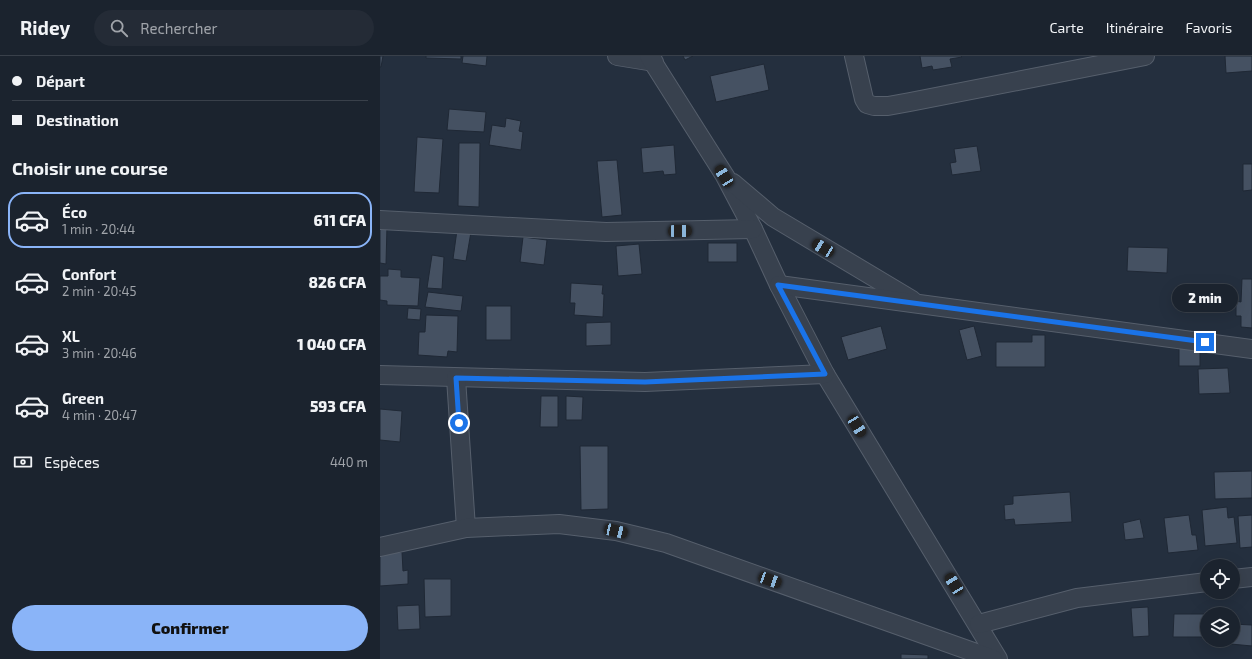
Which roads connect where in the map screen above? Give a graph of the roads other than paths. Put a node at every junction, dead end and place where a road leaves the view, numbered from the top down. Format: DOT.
graph roads {
  1 [pos="617,56"];
  2 [pos="854,56"];
  3 [pos="1145,56"];
  4 [pos="652,59"];
  5 [pos="724,176"];
  6 [pos="380,220"];
  7 [pos="753,229"];
  8 [pos="778,285"];
  9 [pos="920,304"];
  10 [pos="1252,349"];
  11 [pos="825,374"];
  12 [pos="380,375"];
  13 [pos="456,378"];
  14 [pos="466,528"];
  15 [pos="380,547"];
  16 [pos="1252,576"];
  17 [pos="1240,578"];
  18 [pos="1200,583"];
  19 [pos="979,624"];
  20 [pos="993,659"];
  21 [pos="998,659"];
  1 -- 4 [label="street"];
  2 -- 3 [label="street"];
  4 -- 5 [label="street"];
  5 -- 7 [label="street"];
  5 -- 9 [label="street"];
  6 -- 7 [label="street"];
  7 -- 8 [label="street"];
  8 -- 9 [label="street"];
  8 -- 11 [label="street"];
  9 -- 10 [label="street"];
  11 -- 13 [label="street"];
  11 -- 19 [label="street"];
  12 -- 13 [label="street"];
  13 -- 14 [label="street"];
  14 -- 15 [label="street"];
  14 -- 20 [label="street"];
  16 -- 17 [label="street"];
  18 -- 19 [label="street"];
  19 -- 21 [label="street"];
}
